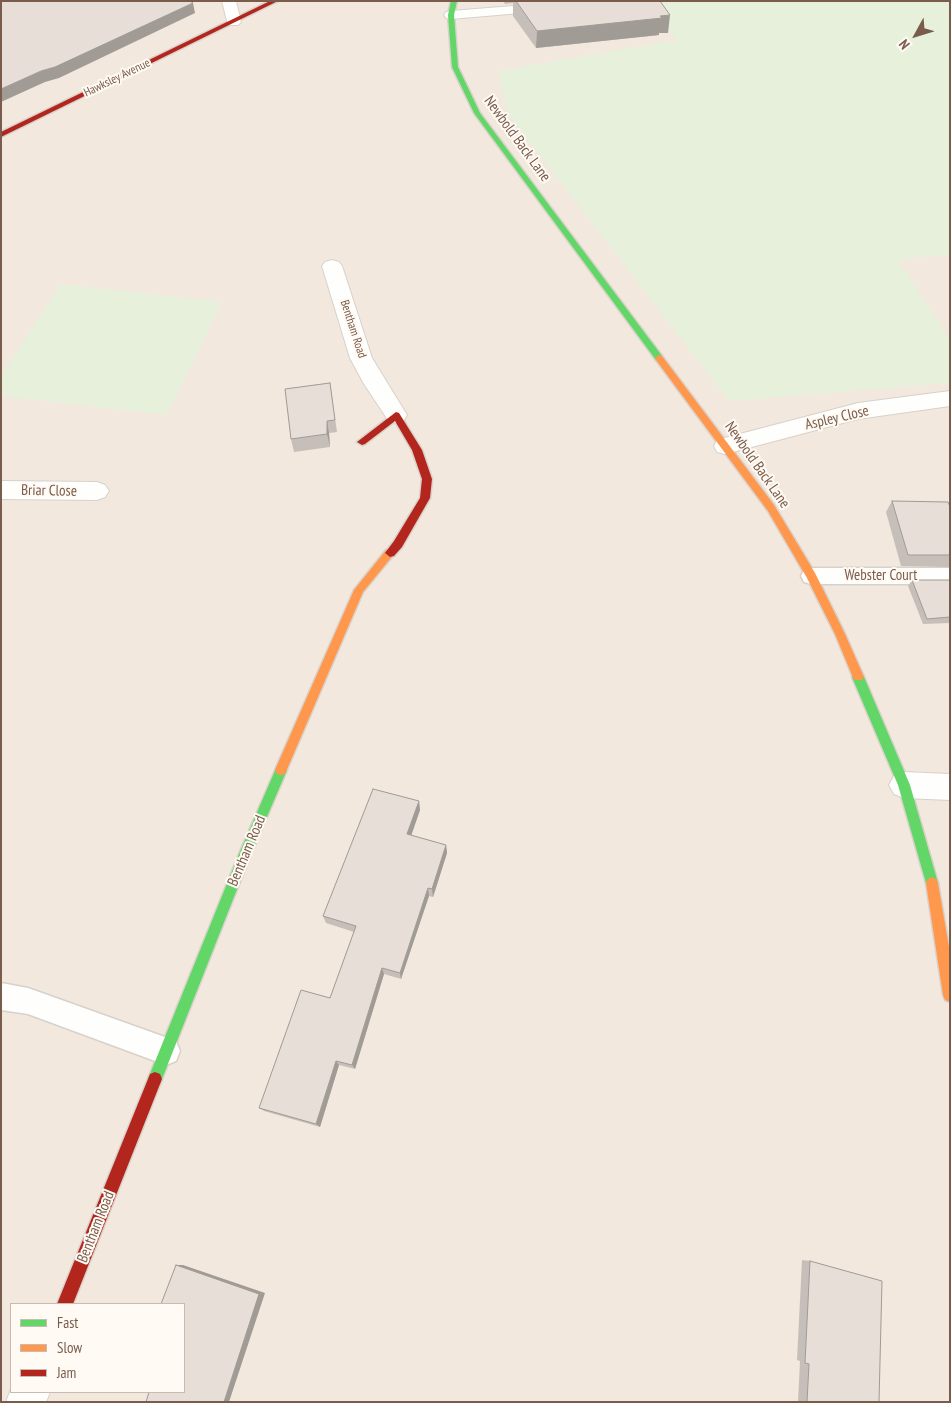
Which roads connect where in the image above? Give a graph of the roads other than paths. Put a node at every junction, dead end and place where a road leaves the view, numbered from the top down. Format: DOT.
graph roads {
  1 [pos="229,1"];
  2 [pos="275,1"];
  3 [pos="562,6"];
  4 [pos="452,8"];
  5 [pos="233,22"];
  6 [pos="1,135"];
  7 [pos="332,266"];
  8 [pos="950,398"];
  9 [pos="396,415"];
  10 [pos="362,442"];
  11 [pos="726,446"];
  12 [pos="1,490"];
  13 [pos="97,491"];
  14 [pos="811,576"];
  15 [pos="950,576"];
  16 [pos="904,785"];
  17 [pos="950,787"];
  18 [pos="950,994"];
  19 [pos="1,996"];
  20 [pos="166,1051"];
  21 [pos="65,1303"];
  1 -- 5 [label="street"];
  2 -- 5 [label="street, Hawksley Avenue"];
  3 -- 4 [label="street"];
  4 -- 11 [label="street, Newbold Back Lane"];
  5 -- 6 [label="street, Hawksley Avenue"];
  7 -- 9 [label="street, Bentham Road"];
  8 -- 11 [label="street, Aspley Close"];
  9 -- 10 [label="street"];
  9 -- 20 [label="street, Bentham Road"];
  11 -- 14 [label="street, Newbold Back Lane"];
  12 -- 13 [label="street, Briar Close"];
  14 -- 15 [label="lane, Webster Court"];
  14 -- 16 [label="street, Newbold Back Lane"];
  16 -- 17 [label="street"];
  16 -- 18 [label="street, Newbold Back Lane"];
  19 -- 20 [label="lane"];
  20 -- 21 [label="street, Bentham Road"];
}
